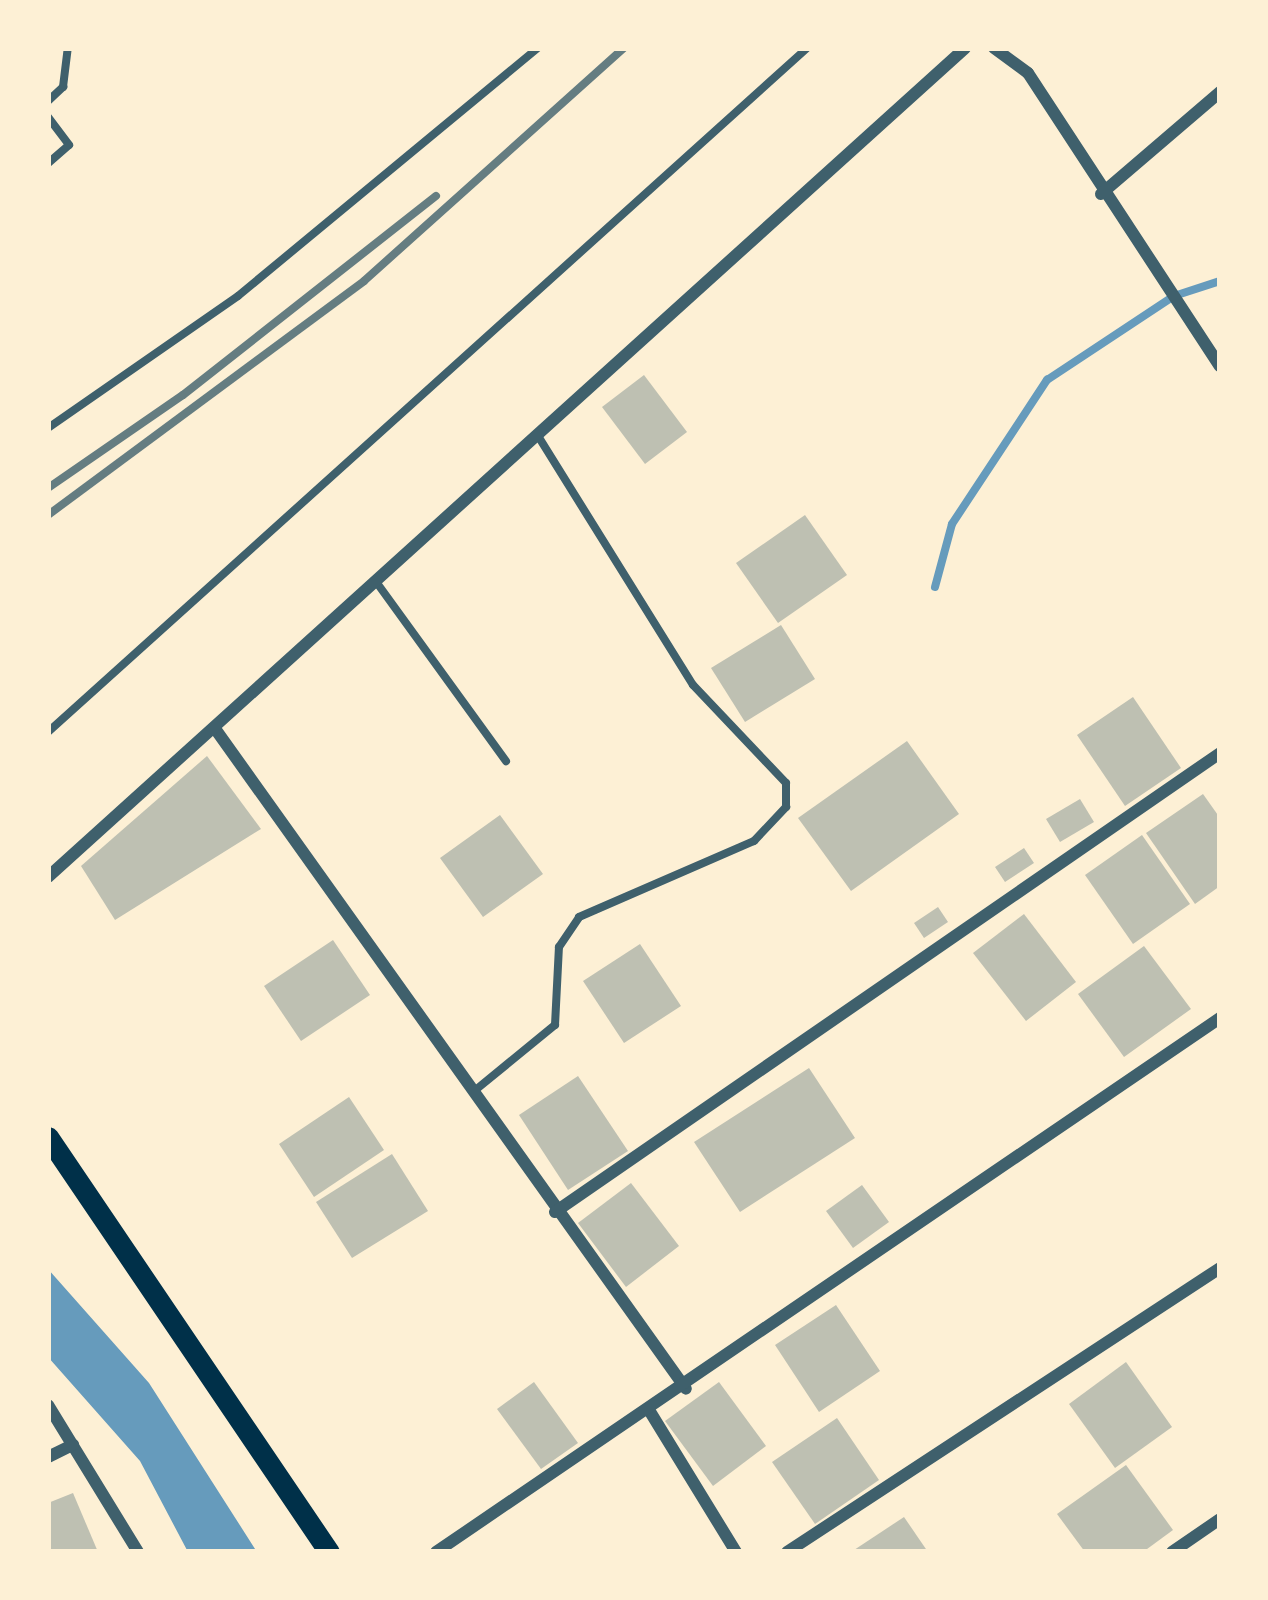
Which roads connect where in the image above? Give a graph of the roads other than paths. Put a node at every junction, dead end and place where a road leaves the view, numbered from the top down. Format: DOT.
graph roads {
  1 [pos="68,48"];
  2 [pos="538,48"];
  3 [pos="807,48"];
  4 [pos="964,48"];
  5 [pos="994,48"];
  6 [pos="1220,92"];
  7 [pos="48,101"];
  8 [pos="48,118"];
  9 [pos="48,163"];
  10 [pos="1101,194"];
  11 [pos="1220,365"];
  12 [pos="48,428"];
  13 [pos="536,432"];
  14 [pos="377,583"];
  15 [pos="216,730"];
  16 [pos="48,732"];
  17 [pos="1220,753"];
  18 [pos="506,761"];
  19 [pos="48,877"];
  20 [pos="1220,1018"];
  21 [pos="472,1093"];
  22 [pos="48,1137"];
  23 [pos="556,1212"];
  24 [pos="1220,1268"];
  25 [pos="686,1389"];
  26 [pos="48,1406"];
  27 [pos="649,1410"];
  28 [pos="73,1445"];
  29 [pos="48,1457"];
  30 [pos="1220,1520"];
  31 [pos="138,1552"];
  32 [pos="328,1552"];
  33 [pos="436,1552"];
  34 [pos="736,1552"];
  35 [pos="787,1552"];
  36 [pos="1172,1552"];
  1 -- 7 [label="lane"];
  2 -- 12 [label="lane"];
  3 -- 16 [label="lane"];
  4 -- 13 [label="street"];
  5 -- 10 [label="street"];
  6 -- 10 [label="street"];
  8 -- 9 [label="lane"];
  10 -- 11 [label="street"];
  13 -- 14 [label="street"];
  13 -- 21 [label="lane"];
  14 -- 15 [label="street"];
  14 -- 18 [label="lane"];
  15 -- 19 [label="street"];
  15 -- 21 [label="street"];
  17 -- 23 [label="street"];
  20 -- 25 [label="street"];
  21 -- 23 [label="street"];
  22 -- 32 [label="main road"];
  23 -- 25 [label="street"];
  24 -- 35 [label="street"];
  25 -- 27 [label="street"];
  26 -- 28 [label="street"];
  27 -- 33 [label="street"];
  27 -- 34 [label="street"];
  28 -- 29 [label="street"];
  28 -- 31 [label="street"];
  30 -- 36 [label="street"];
}
